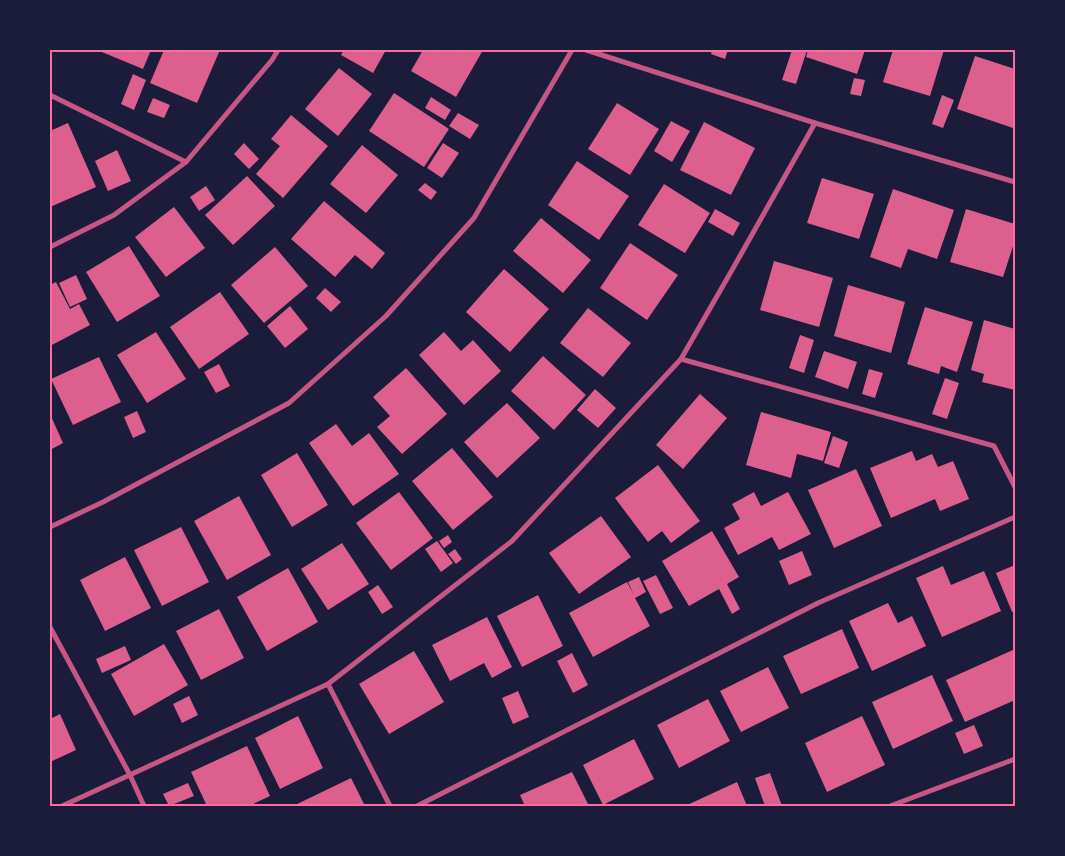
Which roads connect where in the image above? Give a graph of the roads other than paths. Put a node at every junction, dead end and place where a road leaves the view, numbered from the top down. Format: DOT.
graph roads {
  1 [pos="278,50"];
  2 [pos="572,50"];
  3 [pos="586,50"];
  4 [pos="50,95"];
  5 [pos="815,123"];
  6 [pos="186,162"];
  7 [pos="1015,182"];
  8 [pos="50,247"];
  9 [pos="680,358"];
  10 [pos="1015,488"];
  11 [pos="1015,517"];
  12 [pos="50,528"];
  13 [pos="50,627"];
  14 [pos="328,684"];
  15 [pos="1015,760"];
  16 [pos="130,775"];
  17 [pos="62,806"];
  18 [pos="144,806"];
  19 [pos="390,806"];
  20 [pos="417,806"];
  21 [pos="890,806"];
  1 -- 6 [label="street"];
  2 -- 12 [label="street"];
  3 -- 5 [label="street"];
  4 -- 6 [label="street"];
  5 -- 7 [label="street"];
  5 -- 9 [label="street"];
  6 -- 8 [label="street"];
  9 -- 10 [label="street"];
  9 -- 14 [label="street"];
  11 -- 20 [label="street"];
  13 -- 16 [label="street"];
  14 -- 16 [label="street"];
  14 -- 19 [label="street"];
  15 -- 21 [label="street"];
  16 -- 17 [label="street"];
  16 -- 18 [label="street"];
}
